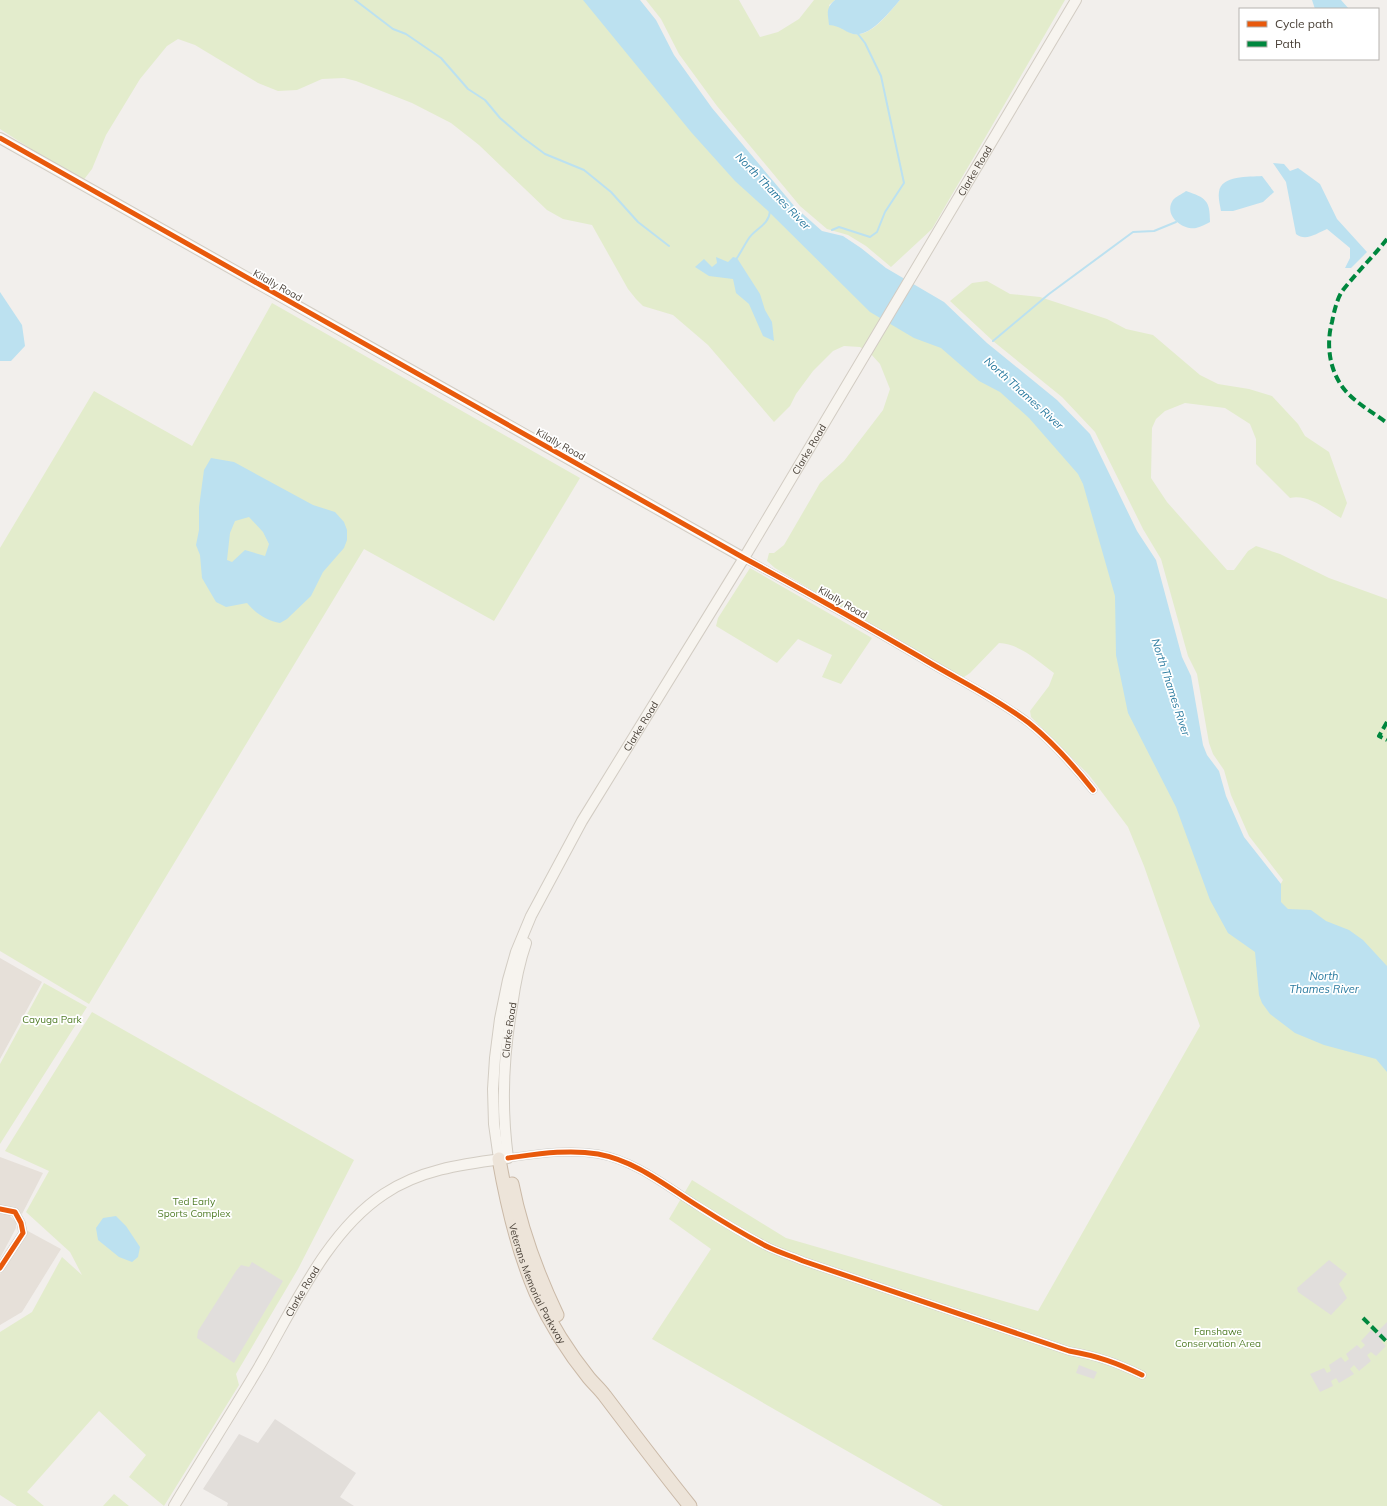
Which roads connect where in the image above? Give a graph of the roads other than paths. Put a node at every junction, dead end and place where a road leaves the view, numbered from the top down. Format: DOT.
graph roads {
  1 [pos="1076,0"];
  2 [pos="0,138"];
  3 [pos="744,558"];
  4 [pos="1093,790"];
  5 [pos="503,1158"];
  6 [pos="0,1209"];
  7 [pos="0,1268"];
  8 [pos="1142,1375"];
  9 [pos="174,1506"];
  10 [pos="690,1506"];
  1 -- 3 [label="main road, Clarke Road"];
  2 -- 3 [label="main road, Kilally Road"];
  3 -- 4 [label="street, Kilally Road"];
  3 -- 5 [label="main road, Clarke Road"];
  5 -- 8 [label="street"];
  5 -- 9 [label="main road, Clarke Road"];
  5 -- 10 [label="highway, Veterans Memorial Parkway"];
  6 -- 7 [label="street"];
}
